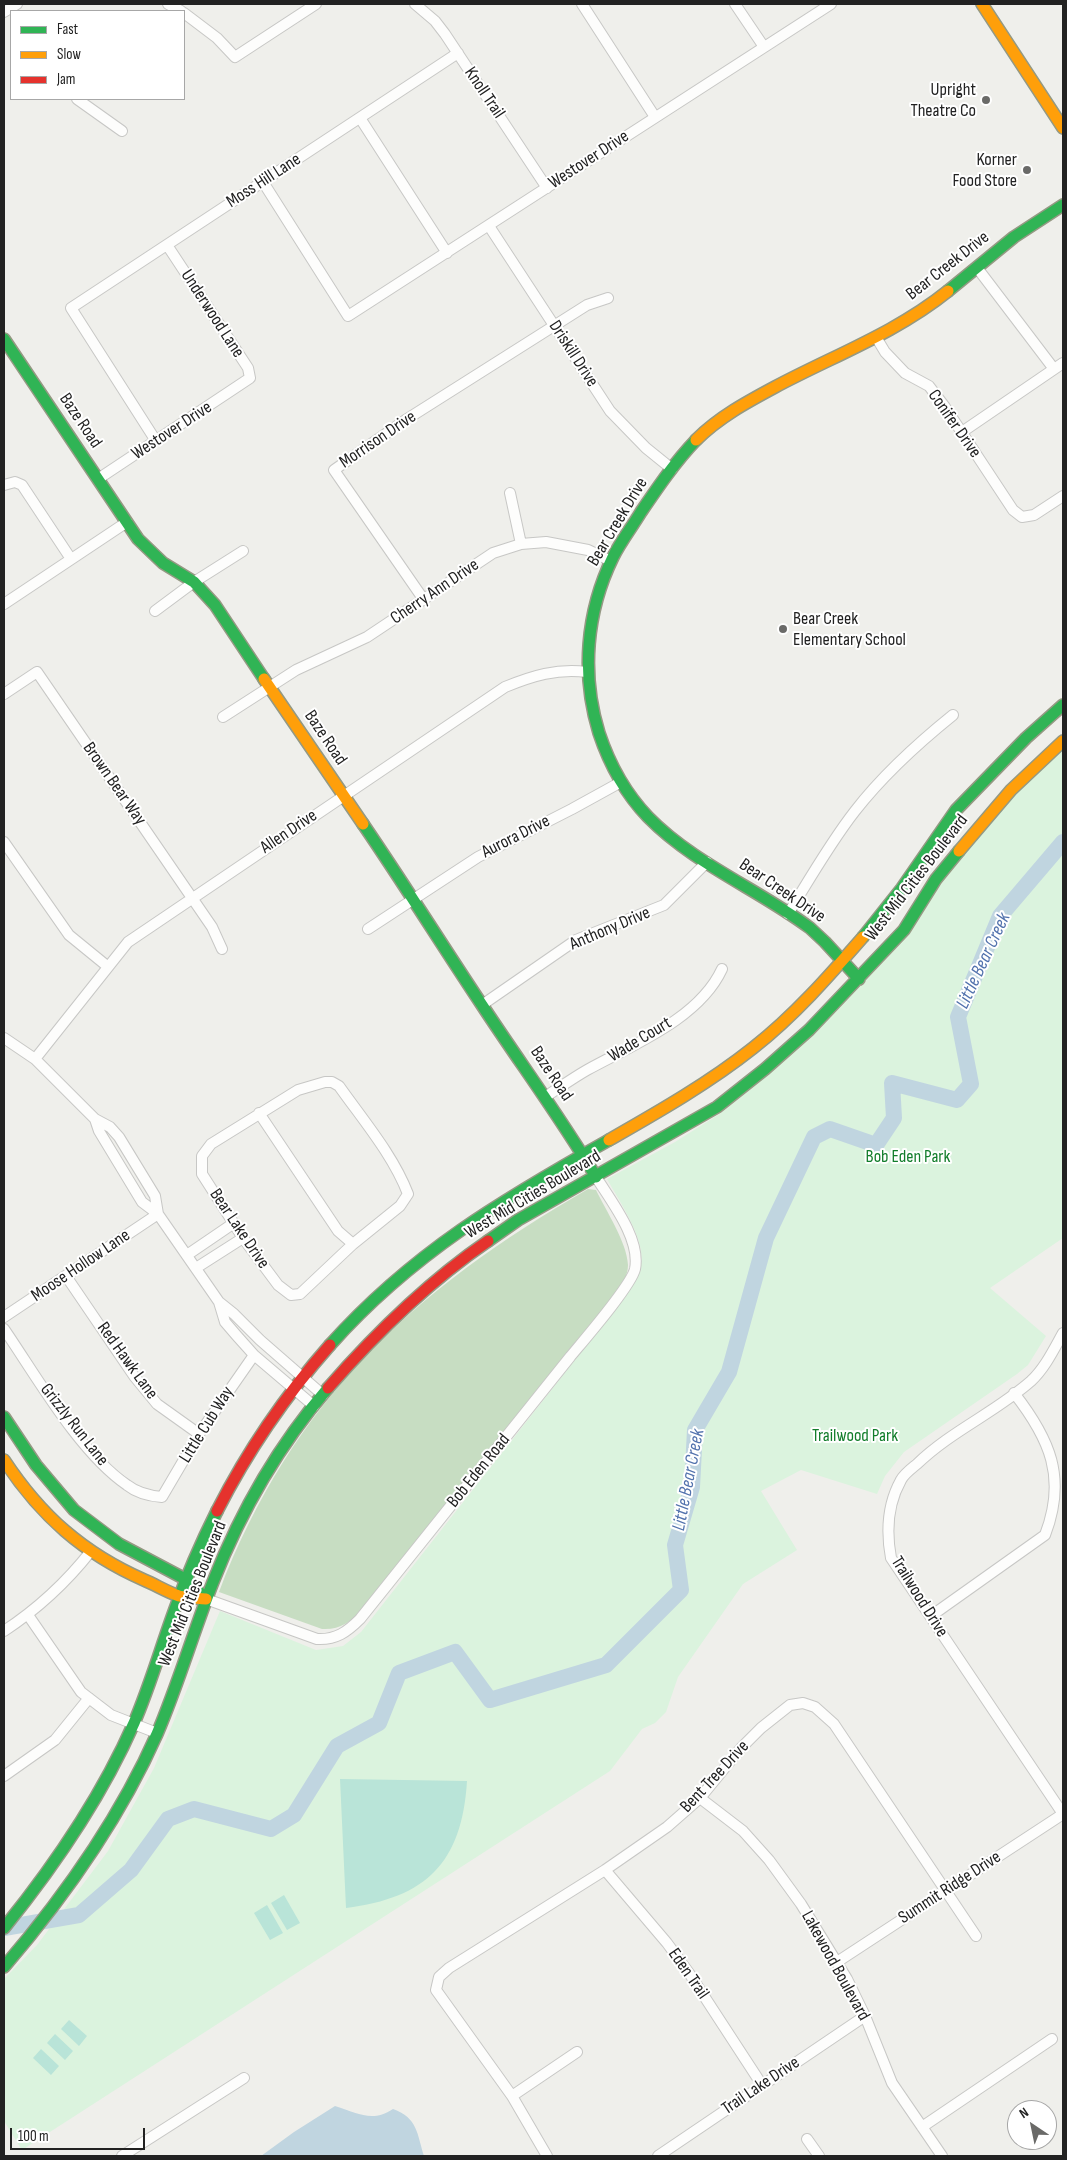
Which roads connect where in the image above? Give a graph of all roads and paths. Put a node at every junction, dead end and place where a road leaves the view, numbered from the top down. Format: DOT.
graph roads {
  1 [pos="316,4"];
  2 [pos="415,4"];
  3 [pos="582,4"];
  4 [pos="734,4"];
  5 [pos="830,4"];
  6 [pos="982,4"];
  7 [pos="185,14"];
  8 [pos="764,47"];
  9 [pos="458,53"];
  10 [pos="78,100"];
  11 [pos="654,117"];
  12 [pos="360,118"];
  13 [pos="1063,128"];
  14 [pos="122,131"];
  15 [pos="263,182"];
  16 [pos="547,188"];
  17 [pos="1063,205"];
  18 [pos="489,226"];
  19 [pos="167,245"];
  20 [pos="447,253"];
  21 [pos="978,268"];
  22 [pos="608,298"];
  23 [pos="555,326"];
  24 [pos="876,337"];
  25 [pos="4,339"];
  26 [pos="1063,363"];
  27 [pos="1054,369"];
  28 [pos="245,383"];
  29 [pos="962,432"];
  30 [pos="156,441"];
  31 [pos="672,469"];
  32 [pos="98,479"];
  33 [pos="7,484"];
  34 [pos="510,493"];
  35 [pos="1063,496"];
  36 [pos="127,522"];
  37 [pos="520,544"];
  38 [pos="243,551"];
  39 [pos="71,559"];
  40 [pos="611,561"];
  41 [pos="194,582"];
  42 [pos="424,600"];
  43 [pos="4,604"];
  44 [pos="155,611"];
  45 [pos="587,672"];
  46 [pos="269,687"];
  47 [pos="4,694"];
  48 [pos="1063,706"];
  49 [pos="953,715"];
  50 [pos="223,717"];
  51 [pos="1063,741"];
  52 [pos="622,782"];
  53 [pos="343,796"];
  54 [pos="6,850"];
  55 [pos="707,862"];
  56 [pos="192,898"];
  57 [pos="415,899"];
  58 [pos="788,914"];
  59 [pos="368,928"];
  60 [pos="222,949"];
  61 [pos="842,962"];
  62 [pos="107,966"];
  63 [pos="722,969"];
  64 [pos="859,979"];
  65 [pos="482,1005"];
  66 [pos="4,1038"];
  67 [pos="35,1059"];
  68 [pos="545,1097"];
  69 [pos="260,1114"];
  70 [pos="95,1119"];
  71 [pos="582,1155"];
  72 [pos="596,1177"];
  73 [pos="158,1214"];
  74 [pos="234,1224"];
  75 [pos="243,1238"];
  76 [pos="353,1244"];
  77 [pos="187,1255"];
  78 [pos="196,1268"];
  79 [pos="66,1276"];
  80 [pos="220,1302"];
  81 [pos="4,1317"];
  82 [pos="4,1329"];
  83 [pos="1063,1333"];
  84 [pos="254,1355"];
  85 [pos="303,1378"];
  86 [pos="294,1389"];
  87 [pos="1014,1393"];
  88 [pos="323,1395"];
  89 [pos="314,1406"];
  90 [pos="4,1416"];
  91 [pos="199,1434"];
  92 [pos="4,1460"];
  93 [pos="162,1497"];
  94 [pos="91,1551"];
  95 [pos="187,1580"];
  96 [pos="180,1596"];
  97 [pos="206,1599"];
  98 [pos="28,1615"];
  99 [pos="930,1616"];
  100 [pos="4,1631"];
  101 [pos="89,1698"];
  102 [pos="134,1723"];
  103 [pos="157,1733"];
  104 [pos="4,1776"];
  105 [pos="700,1798"];
  106 [pos="1063,1814"];
  107 [pos="605,1870"];
  108 [pos="945,1891"];
  109 [pos="4,1928"];
  110 [pos="976,1936"];
  111 [pos="837,1962"];
  112 [pos="4,1967"];
  113 [pos="865,2016"];
  114 [pos="1052,2039"];
  115 [pos="577,2052"];
  116 [pos="244,2078"];
  117 [pos="762,2085"];
  118 [pos="512,2096"];
  119 [pos="922,2127"];
  120 [pos="808,2139"];
  121 [pos="122,2156"];
  122 [pos="547,2156"];
  123 [pos="658,2156"];
  124 [pos="819,2156"];
  125 [pos="942,2156"];
  1 -- 7 [label="street"];
  2 -- 9 [label="street, Knoll Trail"];
  3 -- 11 [label="street"];
  4 -- 8 [label="street"];
  5 -- 8 [label="street, Westover Drive"];
  6 -- 13 [label="main road"];
  8 -- 11 [label="street, Westover Drive"];
  9 -- 12 [label="street, Moss Hill Lane"];
  9 -- 16 [label="street, Knoll Trail"];
  10 -- 14 [label="street"];
  11 -- 16 [label="street, Westover Drive"];
  12 -- 15 [label="street, Moss Hill Lane"];
  12 -- 20 [label="street"];
  15 -- 19 [label="street, Moss Hill Lane"];
  15 -- 20 [label="street, Westover Drive"];
  16 -- 18 [label="street, Westover Drive"];
  17 -- 21 [label="main road, Bear Creek Drive"];
  18 -- 20 [label="street, Westover Drive"];
  18 -- 23 [label="street, Driskill Drive"];
  19 -- 28 [label="street, Underwood Lane"];
  19 -- 30 [label="street, Moss Hill Lane"];
  21 -- 24 [label="main road, Bear Creek Drive"];
  21 -- 27 [label="street"];
  22 -- 23 [label="street"];
  23 -- 31 [label="street, Driskill Drive"];
  23 -- 42 [label="street, Morrison Drive"];
  24 -- 29 [label="street, Conifer Drive"];
  24 -- 31 [label="main road, Bear Creek Drive"];
  25 -- 32 [label="main road, Baze Road"];
  26 -- 27 [label="street"];
  27 -- 29 [label="street"];
  28 -- 30 [label="street, Westover Drive"];
  29 -- 35 [label="street, Conifer Drive"];
  30 -- 32 [label="street, Westover Drive"];
  31 -- 40 [label="main road, Bear Creek Drive"];
  32 -- 36 [label="main road, Baze Road"];
  33 -- 39 [label="street"];
  34 -- 37 [label="street"];
  36 -- 39 [label="street"];
  36 -- 41 [label="main road, Baze Road"];
  37 -- 40 [label="street, Cherry Ann Drive"];
  37 -- 42 [label="street, Cherry Ann Drive"];
  38 -- 41 [label="street"];
  39 -- 43 [label="street"];
  40 -- 45 [label="main road, Bear Creek Drive"];
  41 -- 44 [label="street"];
  41 -- 46 [label="main road, Baze Road"];
  42 -- 46 [label="street, Cherry Ann Drive"];
  45 -- 52 [label="main road, Bear Creek Drive"];
  45 -- 53 [label="street, Allen Drive"];
  46 -- 50 [label="street, Cherry Ann Drive"];
  46 -- 53 [label="main road, Baze Road"];
  47 -- 56 [label="street, Brown Bear Way"];
  48 -- 61 [label="main road, West Mid Cities Boulevard"];
  49 -- 58 [label="street"];
  51 -- 64 [label="main road, West Mid Cities Boulevard"];
  52 -- 55 [label="main road, Bear Creek Drive"];
  52 -- 57 [label="street, Aurora Drive"];
  53 -- 56 [label="street, Allen Drive"];
  53 -- 57 [label="main road, Baze Road"];
  54 -- 62 [label="street"];
  55 -- 58 [label="main road, Bear Creek Drive"];
  55 -- 65 [label="street, Anthony Drive"];
  56 -- 60 [label="street, Brown Bear Way"];
  56 -- 62 [label="street, Allen Drive"];
  57 -- 59 [label="street, Aurora Drive"];
  57 -- 65 [label="main road, Baze Road"];
  58 -- 61 [label="main road, Bear Creek Drive"];
  61 -- 64 [label="main road, Bear Creek Drive"];
  61 -- 71 [label="main road, West Mid Cities Boulevard"];
  62 -- 67 [label="street, Allen Drive"];
  63 -- 68 [label="street, Wade Court"];
  64 -- 72 [label="main road, West Mid Cities Boulevard"];
  65 -- 68 [label="main road, Baze Road"];
  66 -- 67 [label="street"];
  67 -- 70 [label="street"];
  68 -- 71 [label="main road, Baze Road"];
  69 -- 74 [label="street, Bear Lake Drive"];
  69 -- 76 [label="street"];
  69 -- 76 [label="street"];
  70 -- 73 [label="street"];
  70 -- 73 [label="street"];
  71 -- 72 [label="main road, Baze Road"];
  71 -- 85 [label="main road, West Mid Cities Boulevard"];
  72 -- 88 [label="main road, West Mid Cities Boulevard"];
  72 -- 97 [label="street, Bob Eden Road"];
  73 -- 77 [label="street"];
  73 -- 79 [label="street, Moose Hollow Lane"];
  74 -- 75 [label="street, Bear Lake Drive"];
  74 -- 77 [label="street"];
  75 -- 76 [label="street, Bear Lake Drive"];
  75 -- 78 [label="street"];
  77 -- 78 [label="street"];
  78 -- 80 [label="street"];
  79 -- 81 [label="street, Moose Hollow Lane"];
  79 -- 91 [label="street, Red Hawk Lane"];
  80 -- 84 [label="street"];
  80 -- 85 [label="street"];
  82 -- 93 [label="street, Grizzly Run Lane"];
  83 -- 87 [label="street, Trailwood Drive"];
  84 -- 86 [label="street"];
  84 -- 91 [label="street, Little Cub Way"];
  85 -- 86 [label="main road, West Mid Cities Boulevard"];
  85 -- 88 [label="street"];
  86 -- 89 [label="street"];
  86 -- 95 [label="main road, West Mid Cities Boulevard"];
  87 -- 99 [label="street, Trailwood Drive"];
  87 -- 99 [label="street"];
  88 -- 89 [label="main road, West Mid Cities Boulevard"];
  89 -- 97 [label="main road, West Mid Cities Boulevard"];
  90 -- 95 [label="main road"];
  91 -- 93 [label="street, Little Cub Way"];
  92 -- 94 [label="main road"];
  94 -- 96 [label="main road"];
  94 -- 98 [label="street"];
  95 -- 96 [label="main road, West Mid Cities Boulevard"];
  95 -- 97 [label="main road"];
  96 -- 97 [label="main road"];
  96 -- 102 [label="main road, West Mid Cities Boulevard"];
  97 -- 103 [label="main road, West Mid Cities Boulevard"];
  98 -- 100 [label="street"];
  98 -- 101 [label="street"];
  99 -- 106 [label="street, Trailwood Drive"];
  101 -- 102 [label="street"];
  101 -- 104 [label="street"];
  102 -- 103 [label="street"];
  102 -- 109 [label="main road, West Mid Cities Boulevard"];
  103 -- 112 [label="main road, West Mid Cities Boulevard"];
  105 -- 107 [label="street, Bent Tree Drive"];
  105 -- 108 [label="street, Bent Tree Drive"];
  105 -- 111 [label="street, Lakewood Boulevard"];
  106 -- 108 [label="street, Summit Ridge Drive"];
  107 -- 117 [label="street, Eden Trail"];
  107 -- 118 [label="street, Bent Tree Drive"];
  108 -- 110 [label="street, Bent Tree Drive"];
  108 -- 111 [label="street, Summit Ridge Drive"];
  111 -- 113 [label="street, Lakewood Boulevard"];
  113 -- 117 [label="street, Trail Lake Drive"];
  113 -- 119 [label="street, Lakewood Boulevard"];
  114 -- 119 [label="street"];
  115 -- 118 [label="street"];
  116 -- 121 [label="street"];
  117 -- 123 [label="street, Trail Lake Drive"];
  118 -- 122 [label="street"];
  119 -- 125 [label="street, Lakewood Boulevard"];
  120 -- 124 [label="street"];
}
